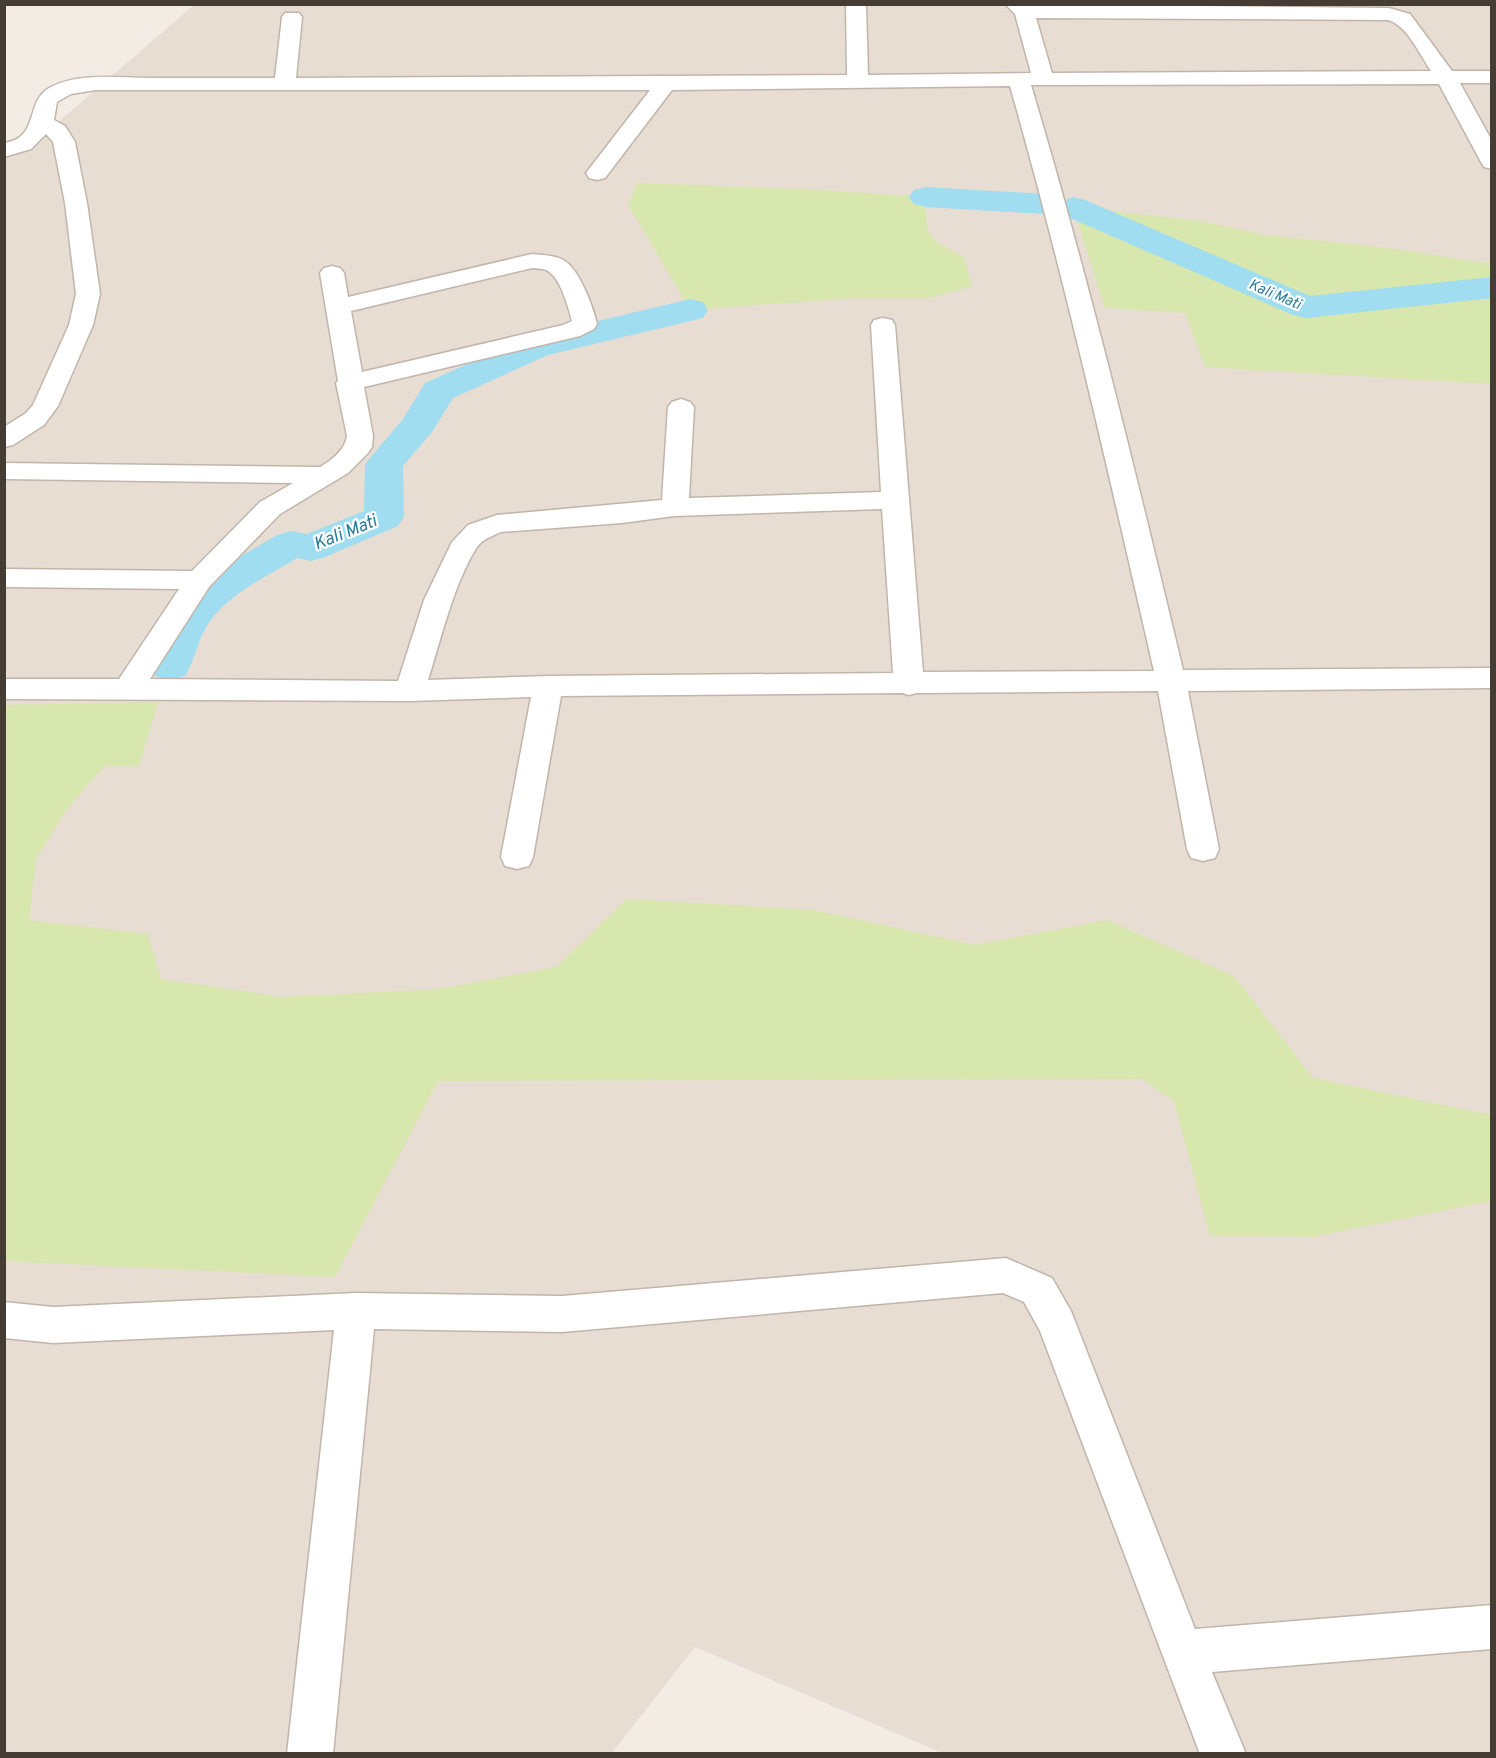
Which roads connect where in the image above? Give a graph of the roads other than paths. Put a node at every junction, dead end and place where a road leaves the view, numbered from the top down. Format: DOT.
graph roads {
  1 [pos="856,4"];
  2 [pos="1019,8"];
  3 [pos="292,17"];
  4 [pos="1446,77"];
  5 [pos="1491,77"];
  6 [pos="1031,79"];
  7 [pos="858,81"];
  8 [pos="285,84"];
  9 [pos="666,84"];
  10 [pos="42,122"];
  11 [pos="4,150"];
  12 [pos="1491,162"];
  13 [pos="597,172"];
  14 [pos="332,273"];
  15 [pos="338,307"];
  16 [pos="883,325"];
  17 [pos="349,383"];
  18 [pos="681,407"];
  19 [pos="4,439"];
  20 [pos="4,471"];
  21 [pos="323,474"];
  22 [pos="896,500"];
  23 [pos="674,507"];
  24 [pos="4,578"];
  25 [pos="199,580"];
  26 [pos="1491,678"];
  27 [pos="1171,681"];
  28 [pos="909,685"];
  29 [pos="548,686"];
  30 [pos="4,688"];
  31 [pos="129,688"];
  32 [pos="410,691"];
  33 [pos="1203,849"];
  34 [pos="517,857"];
  35 [pos="356,1311"];
  36 [pos="4,1320"];
  37 [pos="1491,1627"];
  38 [pos="1182,1652"];
  39 [pos="310,1754"];
  40 [pos="1223,1754"];
  1 -- 7 [label="street"];
  2 -- 4 [label="street"];
  2 -- 6 [label="street"];
  3 -- 8 [label="street"];
  4 -- 5 [label="street"];
  4 -- 6 [label="street"];
  4 -- 12 [label="street"];
  6 -- 7 [label="street"];
  6 -- 27 [label="street"];
  7 -- 9 [label="street"];
  8 -- 9 [label="street"];
  8 -- 10 [label="street"];
  9 -- 13 [label="street"];
  10 -- 11 [label="street"];
  10 -- 19 [label="street"];
  14 -- 15 [label="street"];
  15 -- 17 [label="street"];
  15 -- 17 [label="street"];
  16 -- 22 [label="street"];
  17 -- 21 [label="street"];
  18 -- 23 [label="street"];
  20 -- 21 [label="street"];
  21 -- 25 [label="street"];
  22 -- 23 [label="street"];
  22 -- 28 [label="street"];
  23 -- 32 [label="street"];
  24 -- 25 [label="street"];
  25 -- 31 [label="street"];
  26 -- 27 [label="street"];
  27 -- 28 [label="street"];
  27 -- 33 [label="street"];
  28 -- 29 [label="street"];
  29 -- 32 [label="street"];
  29 -- 34 [label="street"];
  30 -- 31 [label="street"];
  31 -- 32 [label="street"];
  35 -- 36 [label="street"];
  35 -- 38 [label="street"];
  35 -- 39 [label="street"];
  37 -- 38 [label="street"];
  38 -- 40 [label="street"];
}
